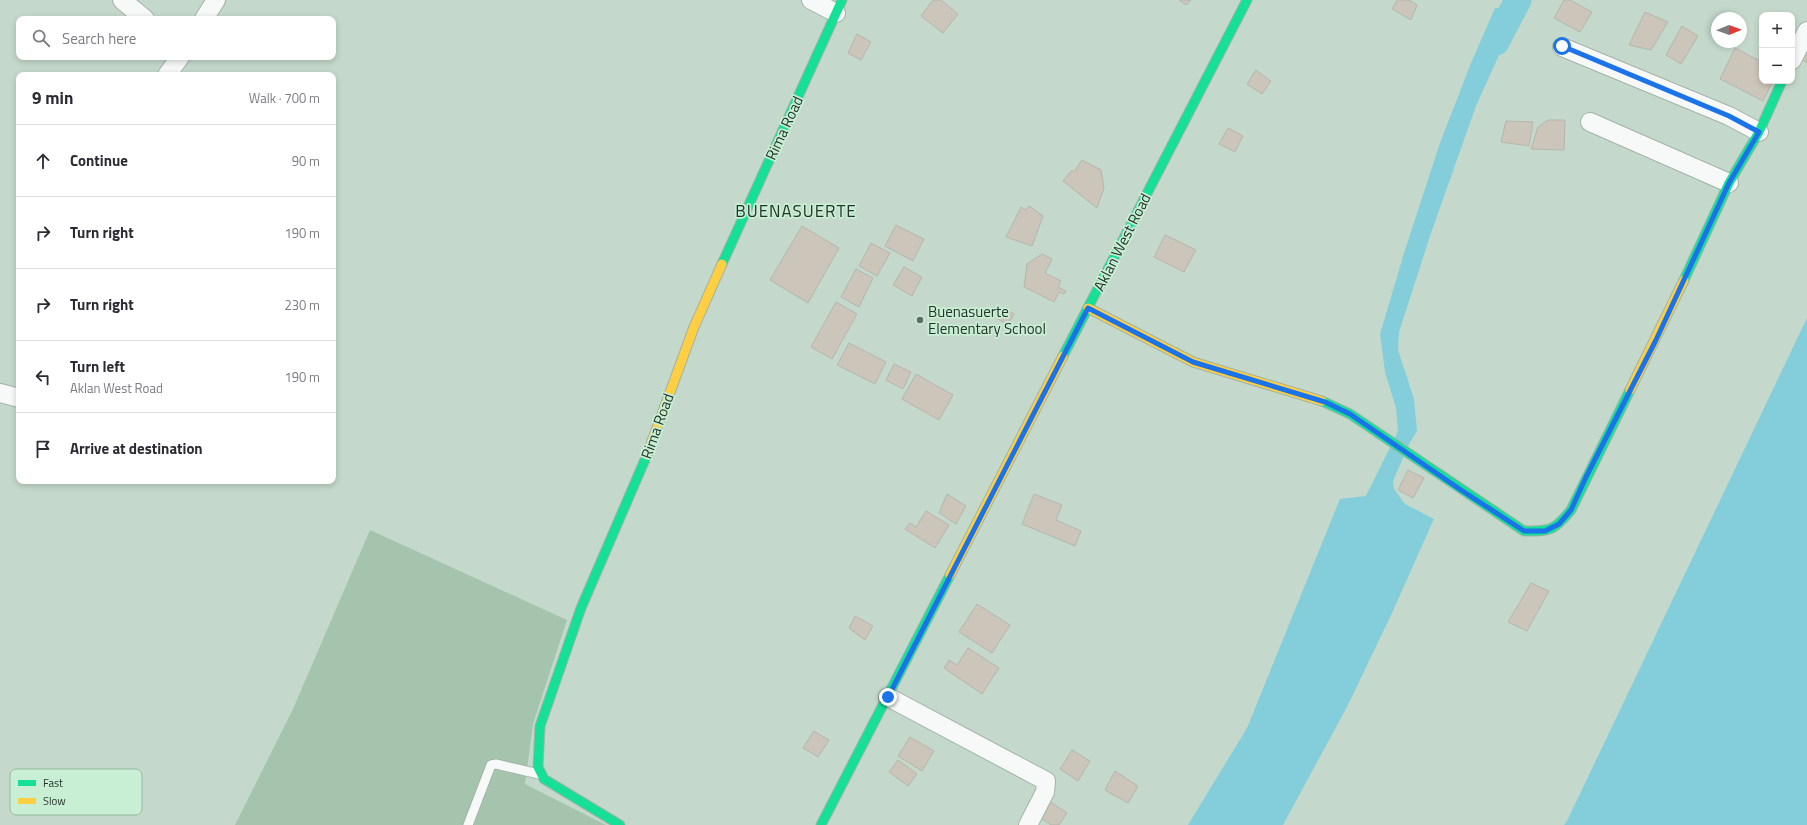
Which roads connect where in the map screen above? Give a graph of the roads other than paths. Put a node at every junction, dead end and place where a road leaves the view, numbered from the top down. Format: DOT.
graph roads {
  1 [pos="122,0"];
  2 [pos="216,0"];
  3 [pos="812,0"];
  4 [pos="1247,0"];
  5 [pos="839,7"];
  6 [pos="141,16"];
  7 [pos="206,16"];
  8 [pos="1807,31"];
  9 [pos="1562,46"];
  10 [pos="1795,54"];
  11 [pos="178,60"];
  12 [pos="169,72"];
  13 [pos="1781,84"];
  14 [pos="1590,122"];
  15 [pos="1759,132"];
  16 [pos="1729,183"];
  17 [pos="1088,308"];
  18 [pos="0,393"];
  19 [pos="16,397"];
  20 [pos="888,697"];
  21 [pos="541,775"];
  22 [pos="468,825"];
  23 [pos="620,825"];
  24 [pos="821,825"];
  25 [pos="1028,825"];
  1 -- 6 [label="street"];
  2 -- 7 [label="street"];
  3 -- 5 [label="street"];
  4 -- 17 [label="street, Aklan West Road"];
  5 -- 21 [label="street, Rima Road"];
  8 -- 10 [label="street"];
  9 -- 15 [label="street"];
  11 -- 12 [label="street"];
  13 -- 15 [label="street"];
  14 -- 16 [label="street"];
  15 -- 16 [label="street"];
  16 -- 17 [label="street"];
  17 -- 20 [label="street, Aklan West Road"];
  18 -- 19 [label="street"];
  20 -- 24 [label="street, Aklan West Road"];
  20 -- 25 [label="street"];
  21 -- 22 [label="lane"];
  21 -- 23 [label="street"];
}
